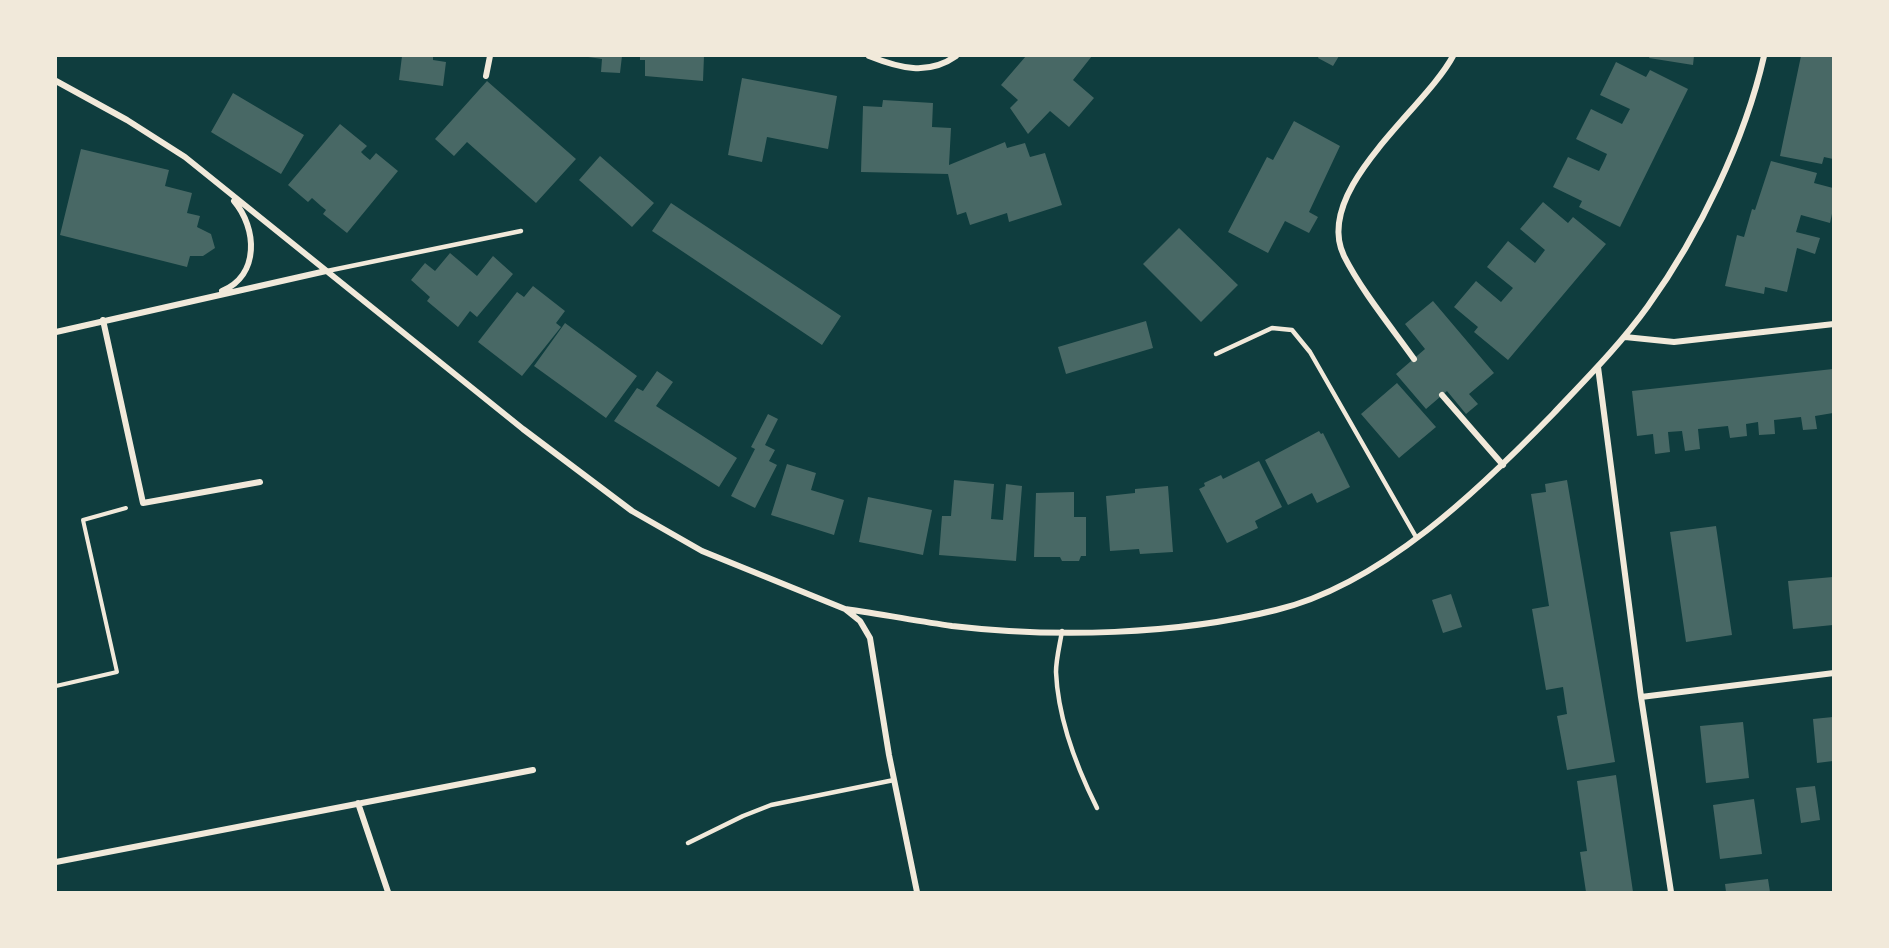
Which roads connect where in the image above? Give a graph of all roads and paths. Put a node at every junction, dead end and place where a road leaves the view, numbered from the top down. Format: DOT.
graph roads {
  1 [pos="490,56"];
  2 [pos="869,56"];
  3 [pos="956,56"];
  4 [pos="1453,56"];
  5 [pos="1764,56"];
  6 [pos="486,76"];
  7 [pos="56,81"];
  8 [pos="226,191"];
  9 [pos="521,231"];
  10 [pos="326,271"];
  11 [pos="206,297"];
  12 [pos="103,320"];
  13 [pos="1833,324"];
  14 [pos="56,332"];
  15 [pos="1625,337"];
  16 [pos="1216,354"];
  17 [pos="1414,359"];
  18 [pos="1598,367"];
  19 [pos="1442,395"];
  20 [pos="1503,465"];
  21 [pos="260,482"];
  22 [pos="142,503"];
  23 [pos="1416,537"];
  24 [pos="845,609"];
  25 [pos="1062,631"];
  26 [pos="1833,674"];
  27 [pos="56,686"];
  28 [pos="1641,697"];
  29 [pos="533,770"];
  30 [pos="894,780"];
  31 [pos="358,803"];
  32 [pos="1098,808"];
  33 [pos="688,843"];
  34 [pos="56,862"];
  35 [pos="387,892"];
  36 [pos="917,892"];
  37 [pos="1671,892"];
  1 -- 6 [label="street"];
  2 -- 3 [label="street"];
  4 -- 17 [label="street"];
  5 -- 15 [label="street"];
  7 -- 8 [label="street"];
  8 -- 10 [label="street"];
  8 -- 11 [label="street"];
  9 -- 10 [label="lane"];
  10 -- 11 [label="street"];
  10 -- 24 [label="street"];
  11 -- 12 [label="street"];
  12 -- 14 [label="street"];
  12 -- 22 [label="street"];
  13 -- 15 [label="street"];
  15 -- 18 [label="street"];
  16 -- 23 [label="lane"];
  18 -- 20 [label="street"];
  18 -- 28 [label="street"];
  19 -- 20 [label="street"];
  20 -- 23 [label="street"];
  21 -- 22 [label="street"];
  22 -- 27 [label="path"];
  23 -- 25 [label="street"];
  24 -- 25 [label="street"];
  24 -- 30 [label="street"];
  25 -- 32 [label="lane"];
  26 -- 28 [label="street"];
  28 -- 37 [label="street"];
  29 -- 31 [label="street"];
  30 -- 33 [label="lane"];
  30 -- 36 [label="street"];
  31 -- 34 [label="street"];
  31 -- 35 [label="street"];
}
